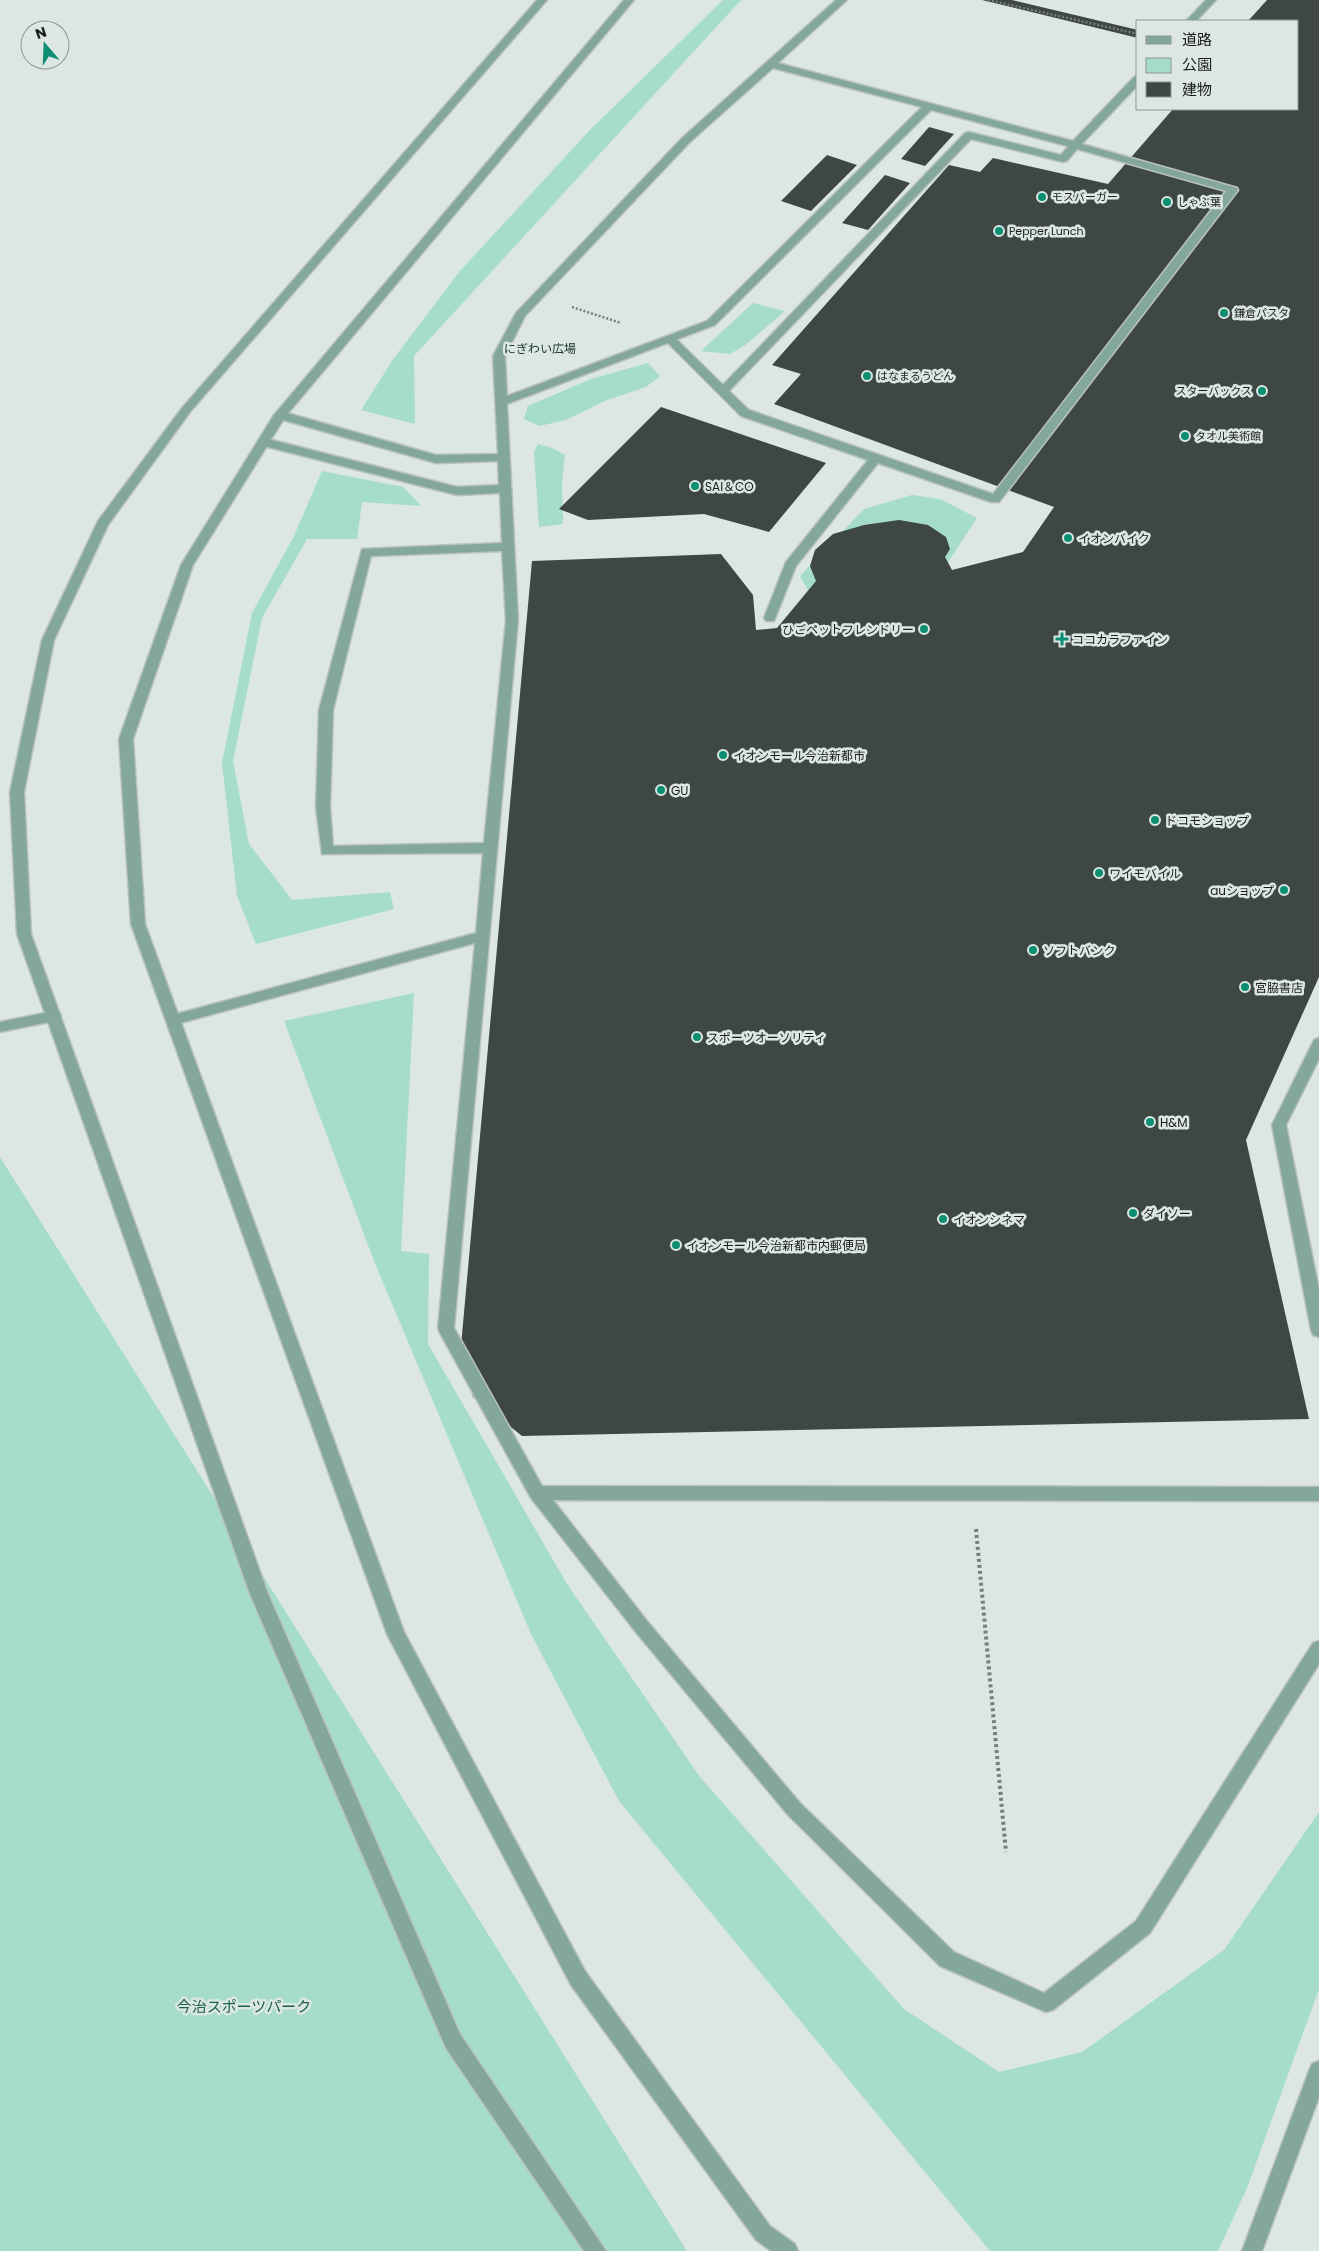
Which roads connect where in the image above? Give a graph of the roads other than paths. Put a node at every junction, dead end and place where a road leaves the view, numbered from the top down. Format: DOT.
graph roads {
  1 [pos="542,0"];
  2 [pos="629,0"];
  3 [pos="842,0"];
  4 [pos="1211,0"];
  5 [pos="1192,20"];
  6 [pos="772,64"];
  7 [pos="1136,81"];
  8 [pos="929,106"];
  9 [pos="1075,145"];
  10 [pos="670,338"];
  11 [pos="723,391"];
  12 [pos="502,402"];
  13 [pos="280,415"];
  14 [pos="264,442"];
  15 [pos="504,457"];
  16 [pos="876,458"];
  17 [pos="505,489"];
  18 [pos="508,547"];
  19 [pos="770,618"];
  20 [pos="490,848"];
  21 [pos="482,936"];
  22 [pos="54,1016"];
  23 [pos="173,1020"];
  24 [pos="0,1027"];
  25 [pos="1319,1044"];
  26 [pos="1319,1330"];
  27 [pos="537,1493"];
  28 [pos="1319,1494"];
  29 [pos="1319,1649"];
  30 [pos="1319,2071"];
  31 [pos="596,2251"];
  32 [pos="788,2251"];
  33 [pos="1252,2251"];
  1 -- 22 [label="street"];
  2 -- 13 [label="street"];
  3 -- 6 [label="street"];
  4 -- 5 [label="street"];
  6 -- 8 [label="street"];
  6 -- 12 [label="street"];
  7 -- 9 [label="street"];
  8 -- 9 [label="street"];
  8 -- 10 [label="street"];
  9 -- 11 [label="street"];
  9 -- 16 [label="street"];
  10 -- 11 [label="street"];
  10 -- 12 [label="street"];
  11 -- 16 [label="street"];
  12 -- 15 [label="street"];
  13 -- 14 [label="street"];
  13 -- 15 [label="street"];
  14 -- 17 [label="street"];
  14 -- 23 [label="street"];
  15 -- 17 [label="street"];
  16 -- 19 [label="street"];
  17 -- 18 [label="street"];
  18 -- 20 [label="street"];
  18 -- 20 [label="street"];
  20 -- 21 [label="street"];
  21 -- 23 [label="street"];
  21 -- 27 [label="street"];
  22 -- 24 [label="street"];
  22 -- 31 [label="street"];
  23 -- 32 [label="street"];
  25 -- 26 [label="street"];
  27 -- 28 [label="street"];
  27 -- 29 [label="street"];
  30 -- 33 [label="street"];
}
